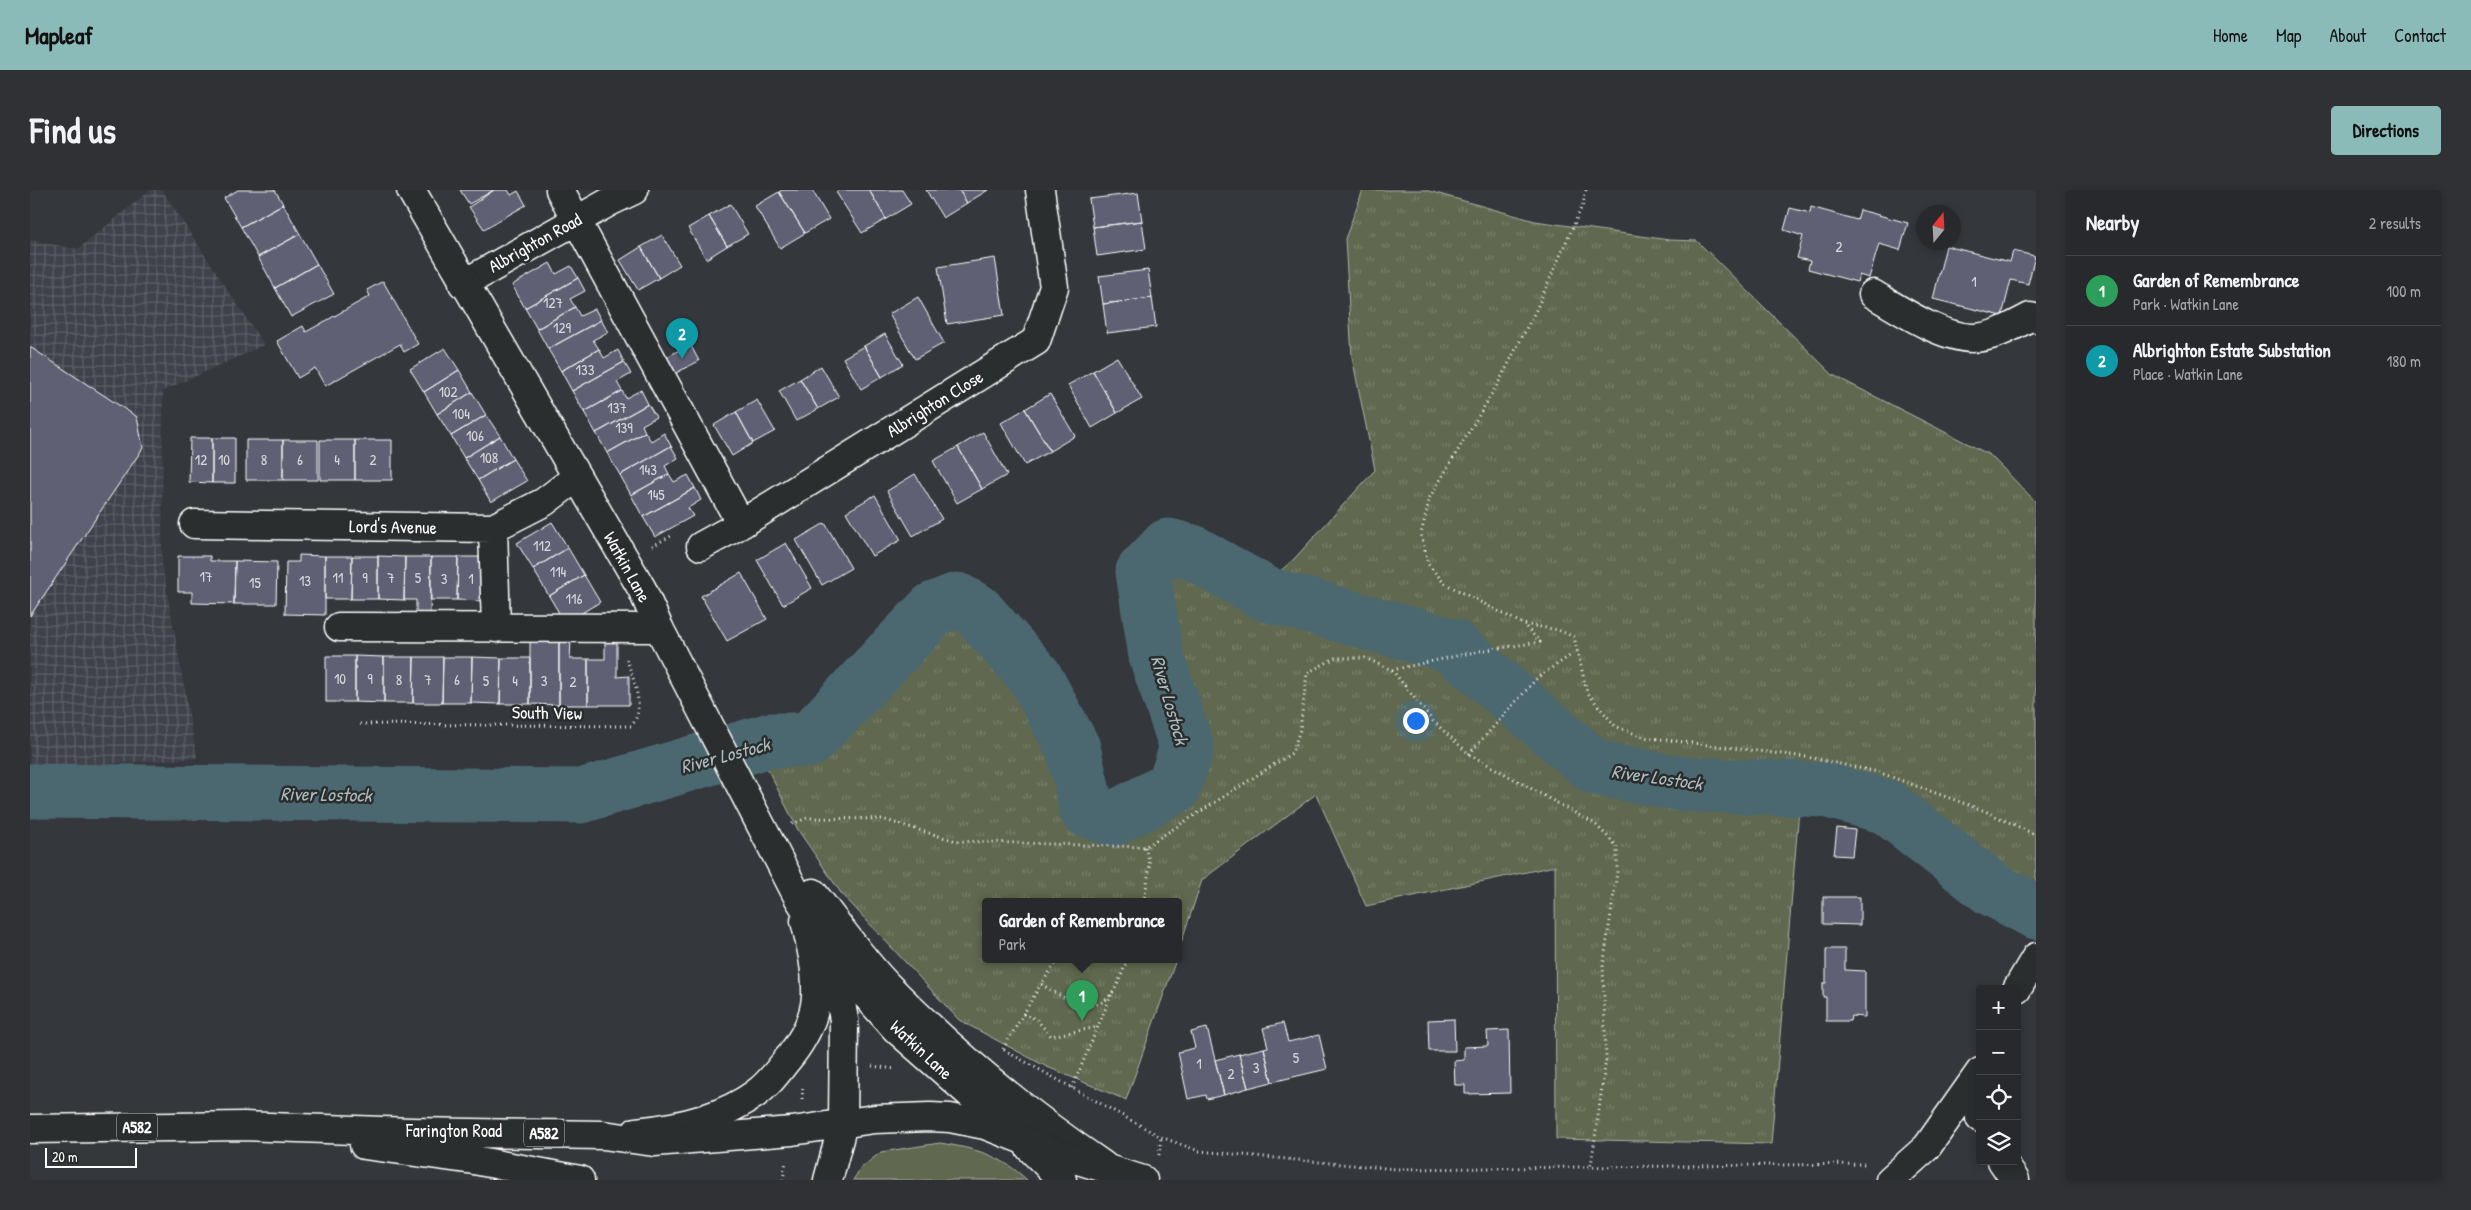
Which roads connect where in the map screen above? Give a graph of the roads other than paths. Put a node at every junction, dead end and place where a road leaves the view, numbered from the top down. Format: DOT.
graph roads {
  1 [pos="411,190"];
  2 [pos="560,190"];
  3 [pos="634,190"];
  4 [pos="1040,190"];
  5 [pos="578,220"];
  6 [pos="464,284"];
  7 [pos="1873,294"];
  8 [pos="2036,318"];
  9 [pos="577,477"];
  10 [pos="194,524"];
  11 [pos="741,524"];
  12 [pos="493,528"];
  13 [pos="701,546"];
  14 [pos="339,627"];
  15 [pos="496,628"];
  16 [pos="659,628"];
  17 [pos="762,826"];
  18 [pos="798,897"];
  19 [pos="831,950"];
  20 [pos="2036,958"];
  21 [pos="2019,985"];
  22 [pos="1976,1079"];
  23 [pos="843,1124"];
  24 [pos="244,1126"];
  25 [pos="30,1129"];
  26 [pos="602,1135"];
  27 [pos="1021,1139"];
  28 [pos="2005,1165"];
  29 [pos="1882,1172"];
  30 [pos="1116,1173"];
  31 [pos="580,1180"];
  32 [pos="828,1180"];
  33 [pos="1062,1180"];
  34 [pos="1142,1180"];
  35 [pos="2015,1180"];
  1 -- 6 [label="main road, Watkin Lane"];
  2 -- 5 [label="main road"];
  3 -- 5 [label="main road, Albrighton Road"];
  4 -- 11 [label="main road, Albrighton Close"];
  5 -- 6 [label="main road, Albrighton Road"];
  5 -- 11 [label="main road"];
  6 -- 9 [label="main road, Watkin Lane"];
  7 -- 8 [label="main road"];
  9 -- 12 [label="main road, Lord's Avenue"];
  9 -- 16 [label="main road, Watkin Lane"];
  10 -- 12 [label="main road, Lord's Avenue"];
  11 -- 13 [label="main road, Albrighton Close"];
  12 -- 15 [label="main road"];
  14 -- 15 [label="main road"];
  15 -- 16 [label="main road"];
  16 -- 17 [label="main road, Watkin Lane"];
  17 -- 18 [label="main road, Watkin Lane"];
  17 -- 30 [label="main road"];
  18 -- 19 [label="main road, Watkin Lane"];
  18 -- 26 [label="main road"];
  19 -- 23 [label="main road, Watkin Lane"];
  19 -- 27 [label="main road, Watkin Lane"];
  20 -- 21 [label="main road"];
  22 -- 29 [label="main road"];
  23 -- 26 [label="main road, Farington Road / A582"];
  23 -- 27 [label="main road, Farington Road"];
  23 -- 32 [label="main road, Watkin Lane"];
  24 -- 25 [label="main road, Farington Road / A582"];
  24 -- 26 [label="main road, Farington Road / A582"];
  24 -- 31 [label="main road, Farington Road / A582"];
  27 -- 30 [label="main road, Farington Road"];
  27 -- 33 [label="main road, Watkin Lane"];
  28 -- 35 [label="main road"];
  30 -- 34 [label="main road"];
}
